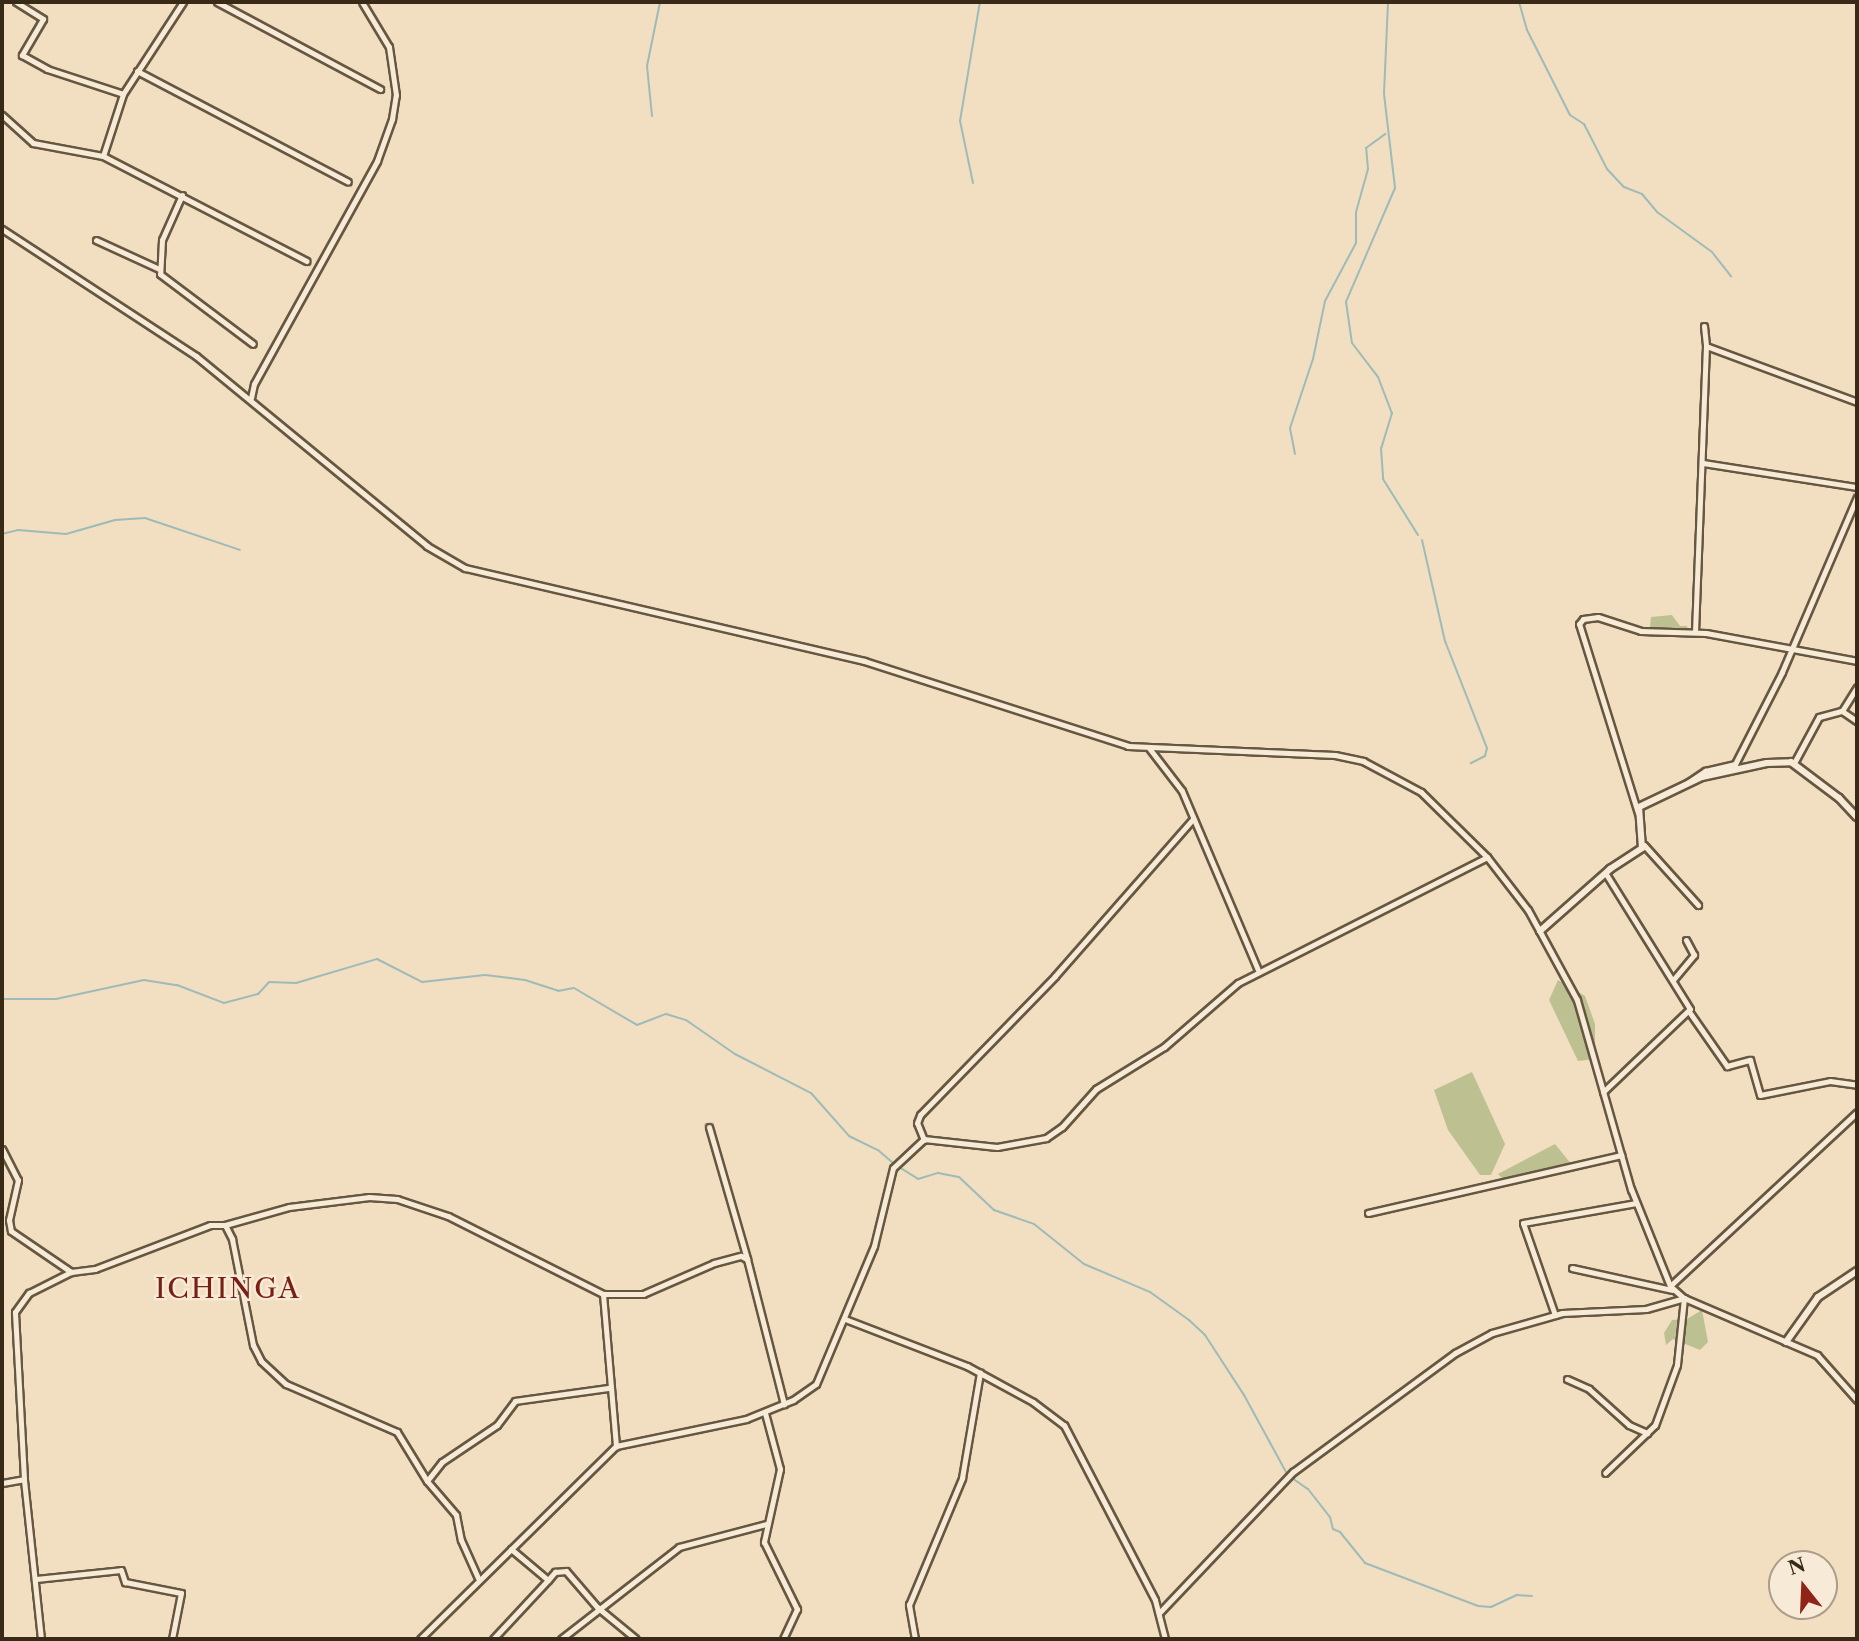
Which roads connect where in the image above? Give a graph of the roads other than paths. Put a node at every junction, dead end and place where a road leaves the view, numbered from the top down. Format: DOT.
graph roads {
  1 [pos="16,2"];
  2 [pos="184,2"];
  3 [pos="217,2"];
  4 [pos="362,2"];
  5 [pos="137,71"];
  6 [pos="380,89"];
  7 [pos="123,94"];
  8 [pos="2,116"];
  9 [pos="103,156"];
  10 [pos="348,182"];
  11 [pos="182,195"];
  12 [pos="2,229"];
  13 [pos="96,240"];
  14 [pos="306,261"];
  15 [pos="159,269"];
  16 [pos="1704,326"];
  17 [pos="253,344"];
  18 [pos="1706,346"];
  19 [pos="251,398"];
  20 [pos="1857,402"];
  21 [pos="1703,463"];
  22 [pos="1857,487"];
  23 [pos="1857,497"];
  24 [pos="1695,632"];
  25 [pos="1791,650"];
  26 [pos="1857,661"];
  27 [pos="1857,687"];
  28 [pos="1842,711"];
  29 [pos="1857,720"];
  30 [pos="1149,748"];
  31 [pos="1794,764"];
  32 [pos="1687,783"];
  33 [pos="1638,813"];
  34 [pos="1857,817"];
  35 [pos="1193,820"];
  36 [pos="1644,845"];
  37 [pos="1487,857"];
  38 [pos="1606,874"];
  39 [pos="1698,905"];
  40 [pos="1541,930"];
  41 [pos="1686,940"];
  42 [pos="1258,970"];
  43 [pos="1673,979"];
  44 [pos="1690,1013"];
  45 [pos="1857,1085"];
  46 [pos="1603,1091"];
  47 [pos="1857,1112"];
  48 [pos="709,1127"];
  49 [pos="924,1140"];
  50 [pos="2,1149"];
  51 [pos="1621,1155"];
  52 [pos="1636,1203"];
  53 [pos="1368,1213"];
  54 [pos="225,1225"];
  55 [pos="745,1246"];
  56 [pos="733,1257"];
  57 [pos="747,1259"];
  58 [pos="1572,1268"];
  59 [pos="1857,1271"];
  60 [pos="71,1272"];
  61 [pos="1670,1286"];
  62 [pos="1675,1291"];
  63 [pos="603,1294"];
  64 [pos="1684,1298"];
  65 [pos="1555,1315"];
  66 [pos="845,1319"];
  67 [pos="1786,1342"];
  68 [pos="980,1373"];
  69 [pos="1567,1379"];
  70 [pos="610,1388"];
  71 [pos="1857,1401"];
  72 [pos="784,1404"];
  73 [pos="765,1413"];
  74 [pos="1647,1433"];
  75 [pos="616,1446"];
  76 [pos="1605,1473"];
  77 [pos="24,1479"];
  78 [pos="427,1481"];
  79 [pos="2,1483"];
  80 [pos="766,1524"];
  81 [pos="511,1549"];
  82 [pos="478,1578"];
  83 [pos="36,1579"];
  84 [pos="548,1580"];
  85 [pos="600,1609"];
  86 [pos="1159,1613"];
  87 [pos="41,1639"];
  88 [pos="172,1639"];
  89 [pos="420,1639"];
  90 [pos="493,1639"];
  91 [pos="561,1639"];
  92 [pos="636,1639"];
  93 [pos="783,1639"];
  94 [pos="915,1639"];
  95 [pos="1165,1639"];
  1 -- 7 [label="street"];
  2 -- 5 [label="street"];
  3 -- 6 [label="street"];
  4 -- 19 [label="street"];
  5 -- 7 [label="street"];
  5 -- 10 [label="street"];
  7 -- 9 [label="street"];
  8 -- 9 [label="street"];
  9 -- 11 [label="street"];
  11 -- 14 [label="street"];
  11 -- 15 [label="street"];
  12 -- 19 [label="street"];
  13 -- 15 [label="street"];
  15 -- 17 [label="street"];
  16 -- 18 [label="street"];
  18 -- 20 [label="street"];
  18 -- 21 [label="street"];
  19 -- 30 [label="street"];
  21 -- 22 [label="street"];
  21 -- 24 [label="street"];
  23 -- 25 [label="street"];
  24 -- 25 [label="street"];
  24 -- 33 [label="street"];
  25 -- 26 [label="street"];
  25 -- 32 [label="street"];
  27 -- 28 [label="street"];
  28 -- 29 [label="street"];
  28 -- 31 [label="street"];
  30 -- 35 [label="street"];
  30 -- 37 [label="street"];
  31 -- 32 [label="street"];
  31 -- 34 [label="street"];
  32 -- 33 [label="street"];
  33 -- 36 [label="street"];
  35 -- 42 [label="street"];
  35 -- 49 [label="street"];
  36 -- 38 [label="street"];
  36 -- 39 [label="street"];
  37 -- 40 [label="street"];
  37 -- 42 [label="street"];
  38 -- 40 [label="street"];
  38 -- 43 [label="street"];
  40 -- 46 [label="street"];
  41 -- 43 [label="street"];
  42 -- 49 [label="street"];
  43 -- 44 [label="street"];
  44 -- 45 [label="street"];
  44 -- 46 [label="street"];
  46 -- 51 [label="street"];
  47 -- 61 [label="street"];
  48 -- 55 [label="street"];
  49 -- 66 [label="street"];
  50 -- 60 [label="street"];
  51 -- 52 [label="street"];
  51 -- 53 [label="street"];
  52 -- 61 [label="street"];
  52 -- 65 [label="street"];
  54 -- 60 [label="street"];
  54 -- 63 [label="street"];
  54 -- 78 [label="street"];
  55 -- 56 [label="street"];
  55 -- 57 [label="street"];
  56 -- 57 [label="street"];
  56 -- 63 [label="street"];
  57 -- 72 [label="street"];
  58 -- 62 [label="street"];
  59 -- 67 [label="street"];
  60 -- 77 [label="street"];
  61 -- 62 [label="street"];
  62 -- 64 [label="street"];
  63 -- 70 [label="street"];
  64 -- 65 [label="street"];
  64 -- 67 [label="street"];
  64 -- 74 [label="street"];
  65 -- 86 [label="street"];
  66 -- 68 [label="street"];
  66 -- 72 [label="street"];
  67 -- 71 [label="street"];
  68 -- 86 [label="street"];
  68 -- 94 [label="street"];
  69 -- 74 [label="street"];
  70 -- 75 [label="street"];
  70 -- 78 [label="street"];
  72 -- 73 [label="street"];
  73 -- 75 [label="street"];
  73 -- 80 [label="street"];
  74 -- 76 [label="street"];
  75 -- 81 [label="street"];
  77 -- 79 [label="street"];
  77 -- 83 [label="street"];
  78 -- 82 [label="street"];
  80 -- 85 [label="street"];
  80 -- 93 [label="street"];
  81 -- 82 [label="street"];
  81 -- 84 [label="street"];
  82 -- 89 [label="street"];
  83 -- 87 [label="street"];
  83 -- 88 [label="street"];
  84 -- 85 [label="street"];
  84 -- 90 [label="street"];
  85 -- 91 [label="street"];
  85 -- 92 [label="street"];
  86 -- 95 [label="street"];
}
